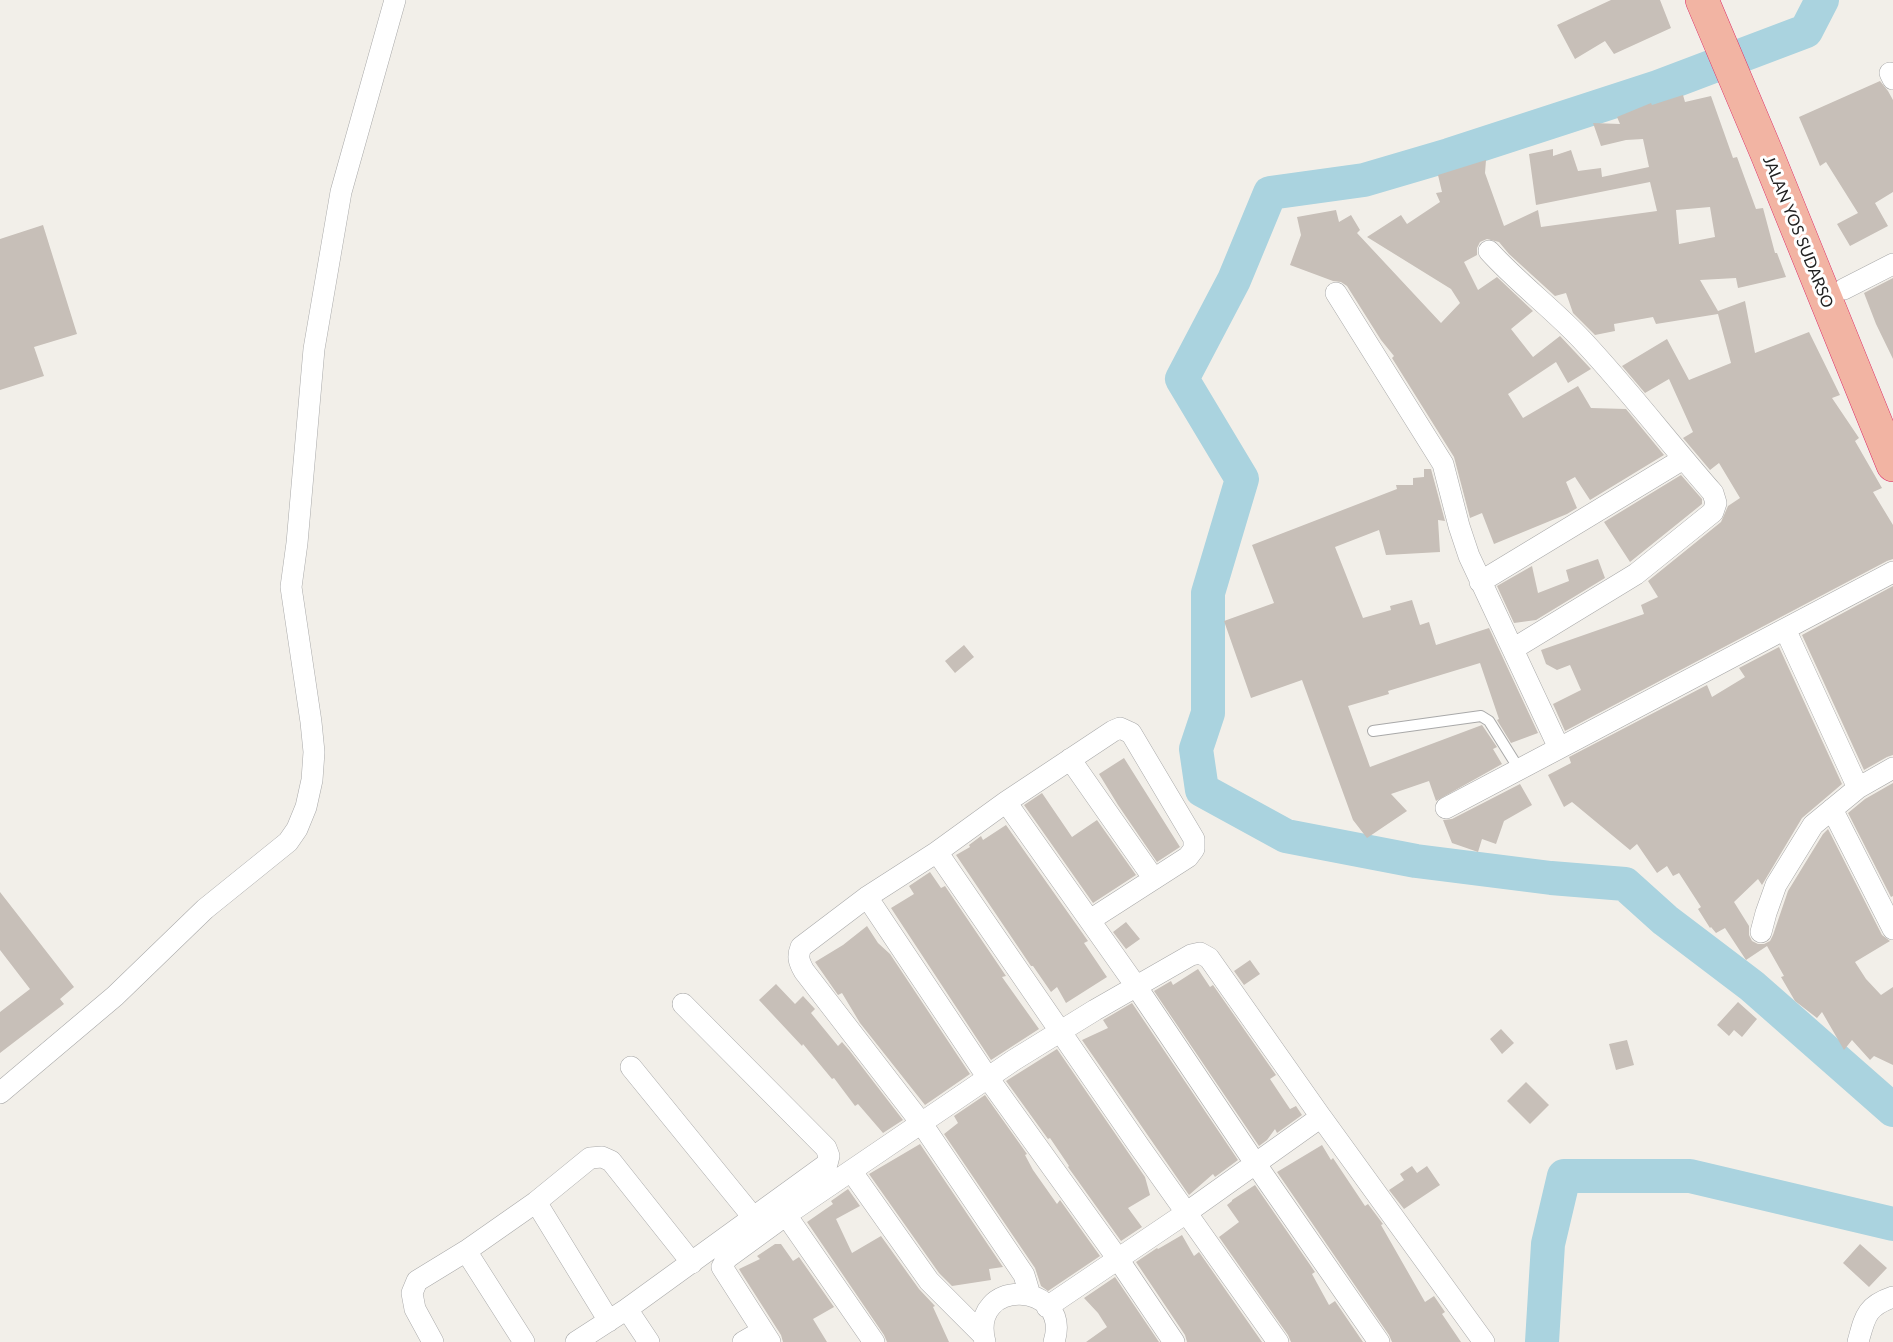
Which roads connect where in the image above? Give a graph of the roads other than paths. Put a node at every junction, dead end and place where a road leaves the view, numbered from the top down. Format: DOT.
graph roads {
  1 [pos="395,0"];
  2 [pos="1702,0"];
  3 [pos="1725,0"];
  4 [pos="1777,150"];
  5 [pos="1489,251"];
  6 [pos="1893,264"];
  7 [pos="1844,289"];
  8 [pos="1336,293"];
  9 [pos="1893,407"];
  10 [pos="1683,459"];
  11 [pos="1893,465"];
  12 [pos="1893,572"];
  13 [pos="1480,582"];
  14 [pos="1785,629"];
  15 [pos="1513,649"];
  16 [pos="1373,731"];
  17 [pos="1559,748"];
  18 [pos="1070,759"];
  19 [pos="1893,768"];
  20 [pos="1519,769"];
  21 [pos="1858,788"];
  22 [pos="1006,802"];
  23 [pos="1446,808"];
  24 [pos="1832,809"];
  25 [pos="937,852"];
  26 [pos="1154,879"];
  27 [pos="867,897"];
  28 [pos="1090,920"];
  29 [pos="1893,929"];
  30 [pos="1761,932"];
  31 [pos="1136,986"];
  32 [pos="683,1004"];
  33 [pos="1060,1030"];
  34 [pos="631,1066"];
  35 [pos="988,1078"];
  36 [pos="0,1093"];
  37 [pos="1321,1116"];
  38 [pos="922,1124"];
  39 [pos="1255,1163"];
  40 [pos="852,1172"];
  41 [pos="536,1202"];
  42 [pos="1186,1213"];
  43 [pos="786,1215"];
  44 [pos="753,1216"];
  45 [pos="466,1251"];
  46 [pos="697,1259"];
  47 [pos="1118,1259"];
  48 [pos="1893,1297"];
  49 [pos="1039,1301"];
  50 [pos="618,1315"];
  51 [pos="739,1316"];
  52 [pos="766,1336"];
  53 [pos="984,1338"];
  54 [pos="428,1340"];
  55 [pos="1059,1340"];
  56 [pos="524,1342"];
  57 [pos="576,1342"];
  58 [pos="649,1342"];
  59 [pos="743,1342"];
  60 [pos="874,1342"];
  61 [pos="1174,1342"];
  62 [pos="1278,1342"];
  63 [pos="1379,1342"];
  64 [pos="1484,1342"];
  65 [pos="1858,1342"];
  1 -- 36 [label="street"];
  2 -- 4 [label="highway, JALAN YOS SUDARSO"];
  3 -- 4 [label="highway, JALAN YOS SUDARSO"];
  4 -- 7 [label="highway, JALAN YOS SUDARSO"];
  4 -- 11 [label="highway, JALAN YOS SUDARSO"];
  5 -- 10 [label="street"];
  6 -- 7 [label="street"];
  7 -- 9 [label="highway, JALAN YOS SUDARSO"];
  8 -- 13 [label="street"];
  10 -- 13 [label="street"];
  10 -- 15 [label="street"];
  12 -- 14 [label="street"];
  13 -- 15 [label="street"];
  14 -- 17 [label="street"];
  14 -- 21 [label="street"];
  15 -- 17 [label="street"];
  16 -- 20 [label="lane"];
  17 -- 20 [label="street"];
  18 -- 22 [label="street"];
  18 -- 26 [label="street"];
  18 -- 26 [label="street"];
  19 -- 21 [label="street"];
  20 -- 23 [label="street"];
  21 -- 24 [label="street"];
  22 -- 25 [label="street"];
  22 -- 28 [label="street"];
  24 -- 29 [label="street"];
  24 -- 30 [label="street"];
  25 -- 27 [label="street"];
  25 -- 33 [label="street"];
  26 -- 28 [label="street"];
  27 -- 35 [label="street"];
  27 -- 38 [label="street"];
  28 -- 31 [label="street"];
  31 -- 33 [label="street"];
  31 -- 37 [label="street"];
  31 -- 39 [label="street"];
  32 -- 44 [label="street"];
  33 -- 35 [label="street"];
  33 -- 42 [label="street"];
  34 -- 44 [label="street"];
  35 -- 38 [label="street"];
  35 -- 47 [label="street"];
  37 -- 39 [label="street"];
  37 -- 64 [label="street"];
  38 -- 40 [label="street"];
  38 -- 49 [label="street"];
  39 -- 42 [label="street"];
  39 -- 63 [label="street"];
  40 -- 43 [label="street"];
  40 -- 53 [label="street"];
  41 -- 45 [label="street"];
  41 -- 46 [label="street"];
  41 -- 50 [label="street"];
  42 -- 47 [label="street"];
  42 -- 62 [label="street"];
  43 -- 52 [label="street"];
  43 -- 60 [label="street"];
  44 -- 46 [label="street"];
  45 -- 54 [label="street"];
  45 -- 56 [label="street"];
  46 -- 50 [label="street"];
  46 -- 51 [label="street"];
  47 -- 49 [label="street"];
  47 -- 61 [label="street"];
  48 -- 65 [label="street"];
  49 -- 53 [label="street"];
  49 -- 55 [label="street"];
  50 -- 57 [label="street"];
  50 -- 58 [label="street"];
  52 -- 59 [label="street"];
}
